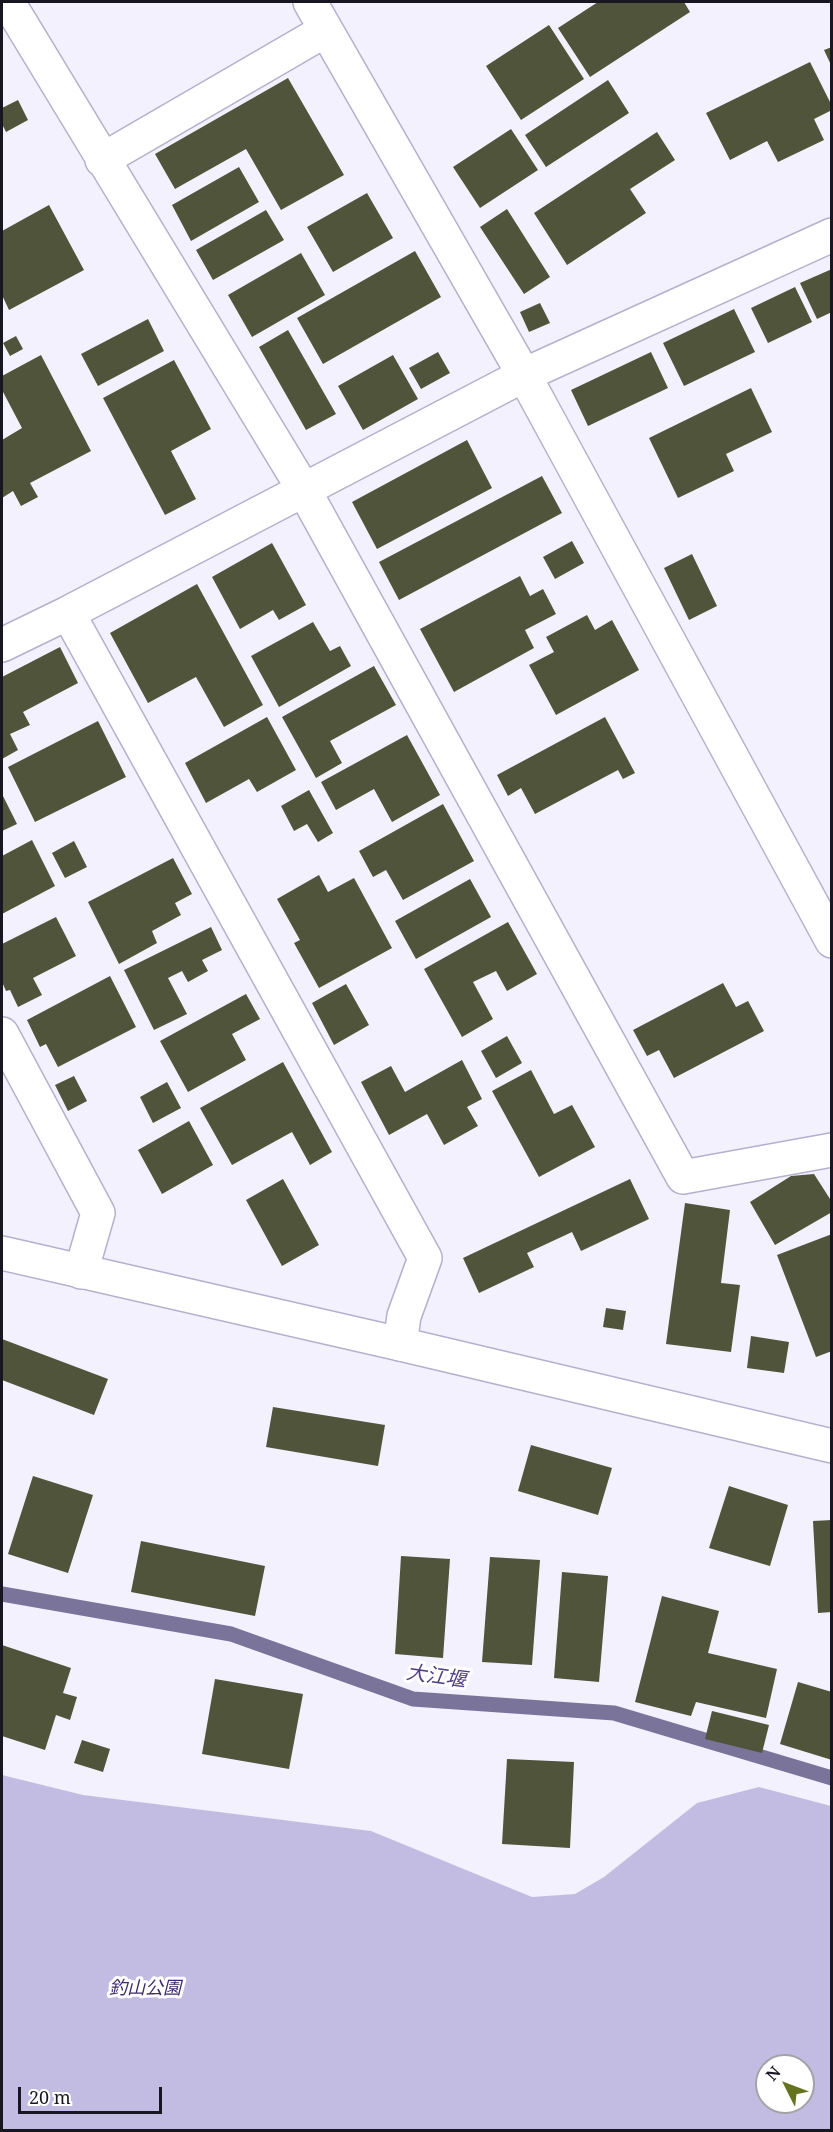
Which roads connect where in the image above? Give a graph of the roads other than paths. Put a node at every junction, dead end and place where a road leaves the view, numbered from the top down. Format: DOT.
graph roads {
  1 [pos="8,2"];
  2 [pos="310,2"];
  3 [pos="326,30"];
  4 [pos="102,159"];
  5 [pos="831,235"];
  6 [pos="524,375"];
  7 [pos="304,490"];
  8 [pos="68,613"];
  9 [pos="2,645"];
  10 [pos="831,942"];
  11 [pos="2,1034"];
  12 [pos="831,1150"];
  13 [pos="2,1253"];
  14 [pos="81,1272"];
  15 [pos="400,1344"];
  16 [pos="831,1446"];
  1 -- 4 [label="street"];
  2 -- 3 [label="street"];
  3 -- 4 [label="street"];
  3 -- 6 [label="street"];
  4 -- 7 [label="street"];
  5 -- 6 [label="street"];
  6 -- 7 [label="street"];
  6 -- 10 [label="street"];
  7 -- 8 [label="street"];
  7 -- 12 [label="street"];
  8 -- 9 [label="street"];
  8 -- 15 [label="street"];
  11 -- 14 [label="street"];
  13 -- 14 [label="street"];
  14 -- 15 [label="street"];
  15 -- 16 [label="street"];
}
